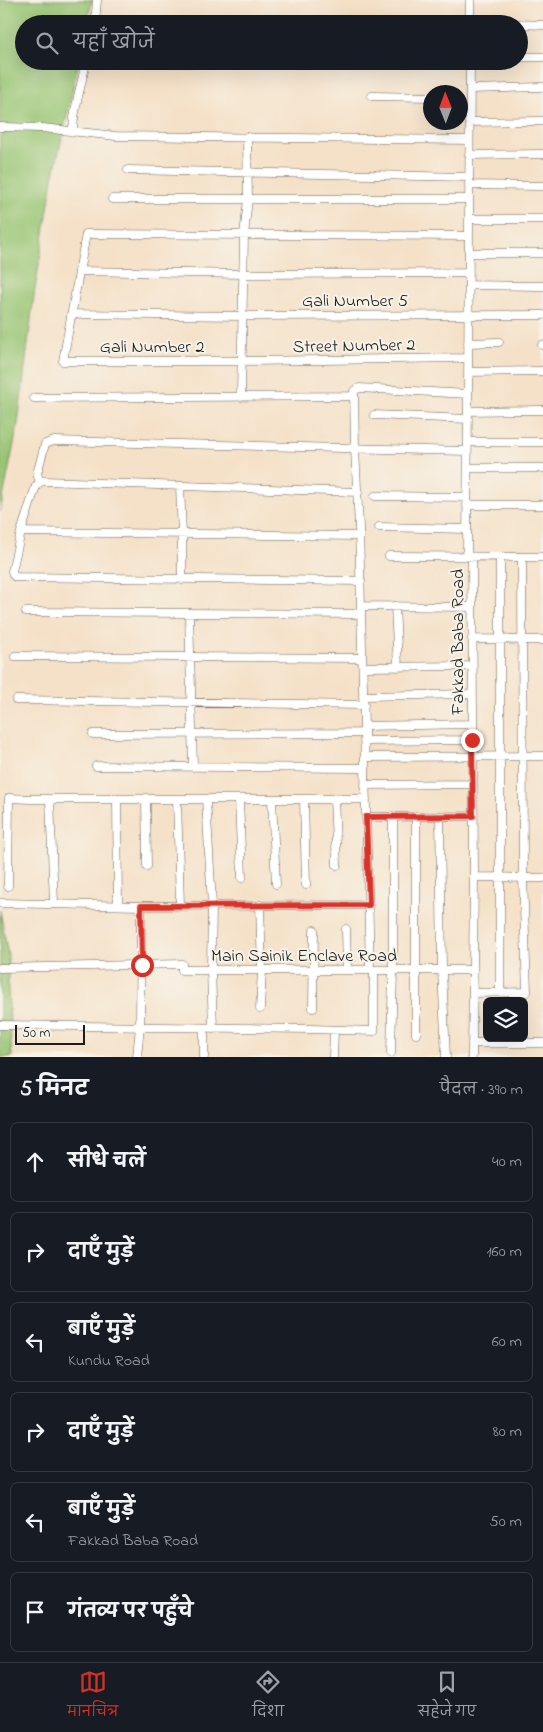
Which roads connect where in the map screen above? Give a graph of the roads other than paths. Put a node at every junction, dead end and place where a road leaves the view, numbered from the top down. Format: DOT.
graph roads {
  1 [pos="97,0"];
  2 [pos="470,0"];
  3 [pos="96,15"];
  4 [pos="470,15"];
  5 [pos="528,24"];
  6 [pos="543,25"];
  7 [pos="528,57"];
  8 [pos="543,57"];
  9 [pos="84,70"];
  10 [pos="470,70"];
  11 [pos="543,87"];
  12 [pos="470,93"];
  13 [pos="372,96"];
  14 [pos="423,97"];
  15 [pos="543,121"];
  16 [pos="470,122"];
  17 [pos="0,127"];
  18 [pos="73,132"];
  19 [pos="247,137"];
  20 [pos="469,140"];
  21 [pos="543,154"];
  22 [pos="469,155"];
  23 [pos="128,170"];
  24 [pos="248,173"];
  25 [pos="469,177"];
  26 [pos="469,185"];
  27 [pos="543,186"];
  28 [pos="112,199"];
  29 [pos="248,199"];
  30 [pos="469,199"];
  31 [pos="469,219"];
  32 [pos="543,219"];
  33 [pos="244,235"];
  34 [pos="469,236"];
  35 [pos="469,253"];
  36 [pos="543,253"];
  37 [pos="80,270"];
  38 [pos="469,273"];
  39 [pos="243,274"];
  40 [pos="469,285"];
  41 [pos="543,286"];
  42 [pos="71,314"];
  43 [pos="468,315"];
  44 [pos="543,315"];
  45 [pos="242,316"];
  46 [pos="499,342"];
  47 [pos="468,343"];
  48 [pos="468,358"];
  49 [pos="241,361"];
  50 [pos="543,371"];
  51 [pos="468,372"];
  52 [pos="468,394"];
  53 [pos="354,396"];
  54 [pos="241,397"];
  55 [pos="34,398"];
  56 [pos="543,410"];
  57 [pos="374,415"];
  58 [pos="468,415"];
  59 [pos="468,442"];
  60 [pos="543,442"];
  61 [pos="355,449"];
  62 [pos="467,451"];
  63 [pos="468,468"];
  64 [pos="543,468"];
  65 [pos="40,482"];
  66 [pos="180,486"];
  67 [pos="358,492"];
  68 [pos="375,496"];
  69 [pos="467,501"];
  70 [pos="543,505"];
  71 [pos="379,527"];
  72 [pos="467,529"];
  73 [pos="21,532"];
  74 [pos="182,534"];
  75 [pos="360,536"];
  76 [pos="389,556"];
  77 [pos="470,557"];
  78 [pos="500,557"];
  79 [pos="522,557"];
  80 [pos="543,557"];
  81 [pos="182,580"];
  82 [pos="361,581"];
  83 [pos="395,606"];
  84 [pos="472,607"];
  85 [pos="361,610"];
  86 [pos="26,612"];
  87 [pos="189,613"];
  88 [pos="472,639"];
  89 [pos="501,640"];
  90 [pos="523,640"];
  91 [pos="543,640"];
  92 [pos="15,656"];
  93 [pos="190,657"];
  94 [pos="362,658"];
  95 [pos="472,666"];
  96 [pos="363,667"];
  97 [pos="398,667"];
  98 [pos="472,694"];
  99 [pos="363,696"];
  100 [pos="16,700"];
  101 [pos="191,703"];
  102 [pos="364,705"];
  103 [pos="472,724"];
  104 [pos="193,733"];
  105 [pos="364,733"];
  106 [pos="93,734"];
  107 [pos="472,740"];
  108 [pos="523,756"];
  109 [pos="543,756"];
  110 [pos="365,757"];
  111 [pos="473,757"];
  112 [pos="500,757"];
  113 [pos="96,766"];
  114 [pos="194,766"];
  115 [pos="365,768"];
  116 [pos="473,784"];
  117 [pos="365,785"];
  118 [pos="146,798"];
  119 [pos="50,799"];
  120 [pos="117,799"];
  121 [pos="177,799"];
  122 [pos="206,799"];
  123 [pos="238,799"];
  124 [pos="272,799"];
  125 [pos="304,799"];
  126 [pos="334,799"];
  127 [pos="366,800"];
  128 [pos="393,816"];
  129 [pos="416,816"];
  130 [pos="440,816"];
  131 [pos="473,816"];
  132 [pos="366,817"];
  133 [pos="337,865"];
  134 [pos="147,866"];
  135 [pos="474,877"];
  136 [pos="500,877"];
  137 [pos="242,878"];
  138 [pos="524,878"];
  139 [pos="543,878"];
  140 [pos="276,884"];
  141 [pos="306,884"];
  142 [pos="8,886"];
  143 [pos="0,903"];
  144 [pos="54,904"];
  145 [pos="118,905"];
  146 [pos="212,905"];
  147 [pos="260,905"];
  148 [pos="369,905"];
  149 [pos="141,906"];
  150 [pos="180,906"];
  151 [pos="346,929"];
  152 [pos="314,930"];
  153 [pos="142,965"];
  154 [pos="0,968"];
  155 [pos="314,969"];
  156 [pos="211,970"];
  157 [pos="262,970"];
  158 [pos="347,970"];
  159 [pos="372,970"];
  160 [pos="393,970"];
  161 [pos="416,970"];
  162 [pos="442,970"];
  163 [pos="473,970"];
  164 [pos="500,992"];
  165 [pos="473,993"];
  166 [pos="314,1008"];
  167 [pos="260,1009"];
  168 [pos="0,1025"];
  169 [pos="140,1026"];
  170 [pos="204,1028"];
  171 [pos="213,1028"];
  172 [pos="334,1030"];
  173 [pos="416,1034"];
  174 [pos="472,1043"];
  175 [pos="543,1043"];
  176 [pos="391,1053"];
  177 [pos="137,1057"];
  178 [pos="204,1057"];
  179 [pos="333,1057"];
  180 [pos="446,1057"];
  181 [pos="472,1057"];
  1 -- 3 [label="street"];
  2 -- 4 [label="street"];
  5 -- 6 [label="street"];
  7 -- 8 [label="street"];
  9 -- 18 [label="street"];
  10 -- 12 [label="street, Fakkad Baba Road"];
  11 -- 12 [label="street"];
  12 -- 16 [label="street, Fakkad Baba Road"];
  13 -- 14 [label="street"];
  15 -- 16 [label="street"];
  16 -- 20 [label="street, Fakkad Baba Road"];
  17 -- 18 [label="street"];
  18 -- 19 [label="street"];
  19 -- 20 [label="street"];
  19 -- 24 [label="street"];
  20 -- 22 [label="street, Fakkad Baba Road"];
  21 -- 22 [label="street"];
  22 -- 25 [label="street, Fakkad Baba Road"];
  23 -- 24 [label="street"];
  24 -- 25 [label="street"];
  24 -- 29 [label="street"];
  25 -- 26 [label="street, Fakkad Baba Road"];
  26 -- 27 [label="street"];
  26 -- 30 [label="street, Fakkad Baba Road"];
  28 -- 29 [label="street"];
  29 -- 30 [label="street"];
  29 -- 33 [label="street"];
  30 -- 31 [label="street, Fakkad Baba Road"];
  31 -- 32 [label="street"];
  31 -- 34 [label="street, Fakkad Baba Road"];
  33 -- 34 [label="street"];
  33 -- 37 [label="street"];
  33 -- 39 [label="street"];
  34 -- 35 [label="street, Fakkad Baba Road"];
  35 -- 36 [label="street"];
  35 -- 38 [label="street, Fakkad Baba Road"];
  37 -- 39 [label="street"];
  37 -- 42 [label="street"];
  38 -- 39 [label="street"];
  38 -- 40 [label="street, Fakkad Baba Road"];
  39 -- 45 [label="street"];
  40 -- 41 [label="street"];
  40 -- 43 [label="street, Fakkad Baba Road"];
  42 -- 45 [label="street, Gali Number 5"];
  42 -- 49 [label="street, Gali Number 2"];
  43 -- 44 [label="street, Gali Number 5"];
  43 -- 45 [label="street, Gali Number 5"];
  43 -- 47 [label="street, Fakkad Baba Road"];
  45 -- 49 [label="street"];
  46 -- 47 [label="street"];
  47 -- 48 [label="street, Fakkad Baba Road"];
  48 -- 49 [label="street, Street Number 2"];
  48 -- 51 [label="street, Fakkad Baba Road"];
  49 -- 54 [label="street"];
  50 -- 51 [label="street"];
  51 -- 52 [label="street, Fakkad Baba Road"];
  52 -- 53 [label="street"];
  52 -- 58 [label="street, Fakkad Baba Road"];
  53 -- 54 [label="street"];
  53 -- 61 [label="street"];
  54 -- 55 [label="street"];
  56 -- 58 [label="street"];
  57 -- 58 [label="street"];
  58 -- 59 [label="street, Fakkad Baba Road"];
  59 -- 60 [label="street"];
  59 -- 62 [label="street, Fakkad Baba Road"];
  61 -- 62 [label="street"];
  61 -- 65 [label="street"];
  61 -- 67 [label="street"];
  62 -- 63 [label="street, Fakkad Baba Road"];
  63 -- 64 [label="street"];
  63 -- 69 [label="street, Fakkad Baba Road"];
  65 -- 66 [label="street"];
  65 -- 73 [label="street"];
  66 -- 67 [label="street"];
  66 -- 74 [label="street"];
  67 -- 75 [label="street"];
  68 -- 69 [label="street"];
  69 -- 70 [label="street"];
  69 -- 72 [label="street, Fakkad Baba Road"];
  71 -- 72 [label="street"];
  72 -- 77 [label="street, Fakkad Baba Road"];
  73 -- 74 [label="street"];
  73 -- 81 [label="street"];
  74 -- 75 [label="street"];
  74 -- 81 [label="street"];
  75 -- 82 [label="street"];
  76 -- 77 [label="street"];
  77 -- 78 [label="street"];
  77 -- 84 [label="street, Fakkad Baba Road"];
  78 -- 79 [label="street"];
  78 -- 89 [label="street"];
  79 -- 80 [label="street"];
  79 -- 90 [label="street"];
  81 -- 82 [label="street"];
  82 -- 85 [label="street"];
  83 -- 84 [label="street"];
  83 -- 85 [label="street"];
  83 -- 97 [label="street"];
  84 -- 88 [label="street, Fakkad Baba Road"];
  85 -- 87 [label="street"];
  85 -- 94 [label="street"];
  86 -- 87 [label="street"];
  87 -- 93 [label="street"];
  88 -- 89 [label="street"];
  88 -- 95 [label="street, Fakkad Baba Road"];
  89 -- 90 [label="street"];
  89 -- 112 [label="street"];
  90 -- 91 [label="street"];
  90 -- 108 [label="street"];
  92 -- 93 [label="street"];
  93 -- 94 [label="street"];
  93 -- 101 [label="street"];
  94 -- 96 [label="street"];
  95 -- 97 [label="street"];
  95 -- 98 [label="street, Fakkad Baba Road"];
  96 -- 97 [label="street"];
  96 -- 99 [label="street"];
  98 -- 99 [label="street"];
  98 -- 103 [label="street, Fakkad Baba Road"];
  99 -- 102 [label="street"];
  100 -- 101 [label="street"];
  101 -- 102 [label="street"];
  101 -- 104 [label="street"];
  102 -- 105 [label="street"];
  103 -- 105 [label="street"];
  103 -- 107 [label="street, Fakkad Baba Road"];
  104 -- 105 [label="street"];
  104 -- 106 [label="street"];
  104 -- 114 [label="street"];
  105 -- 107 [label="street"];
  105 -- 110 [label="street"];
  107 -- 111 [label="street, Fakkad Baba Road"];
  108 -- 109 [label="street"];
  108 -- 112 [label="street"];
  108 -- 138 [label="street"];
  110 -- 111 [label="street"];
  110 -- 115 [label="street"];
  111 -- 112 [label="street"];
  111 -- 116 [label="street, Fakkad Baba Road"];
  112 -- 136 [label="street"];
  113 -- 114 [label="street"];
  114 -- 115 [label="street"];
  115 -- 117 [label="street"];
  116 -- 117 [label="street"];
  116 -- 131 [label="street, Fakkad Baba Road"];
  117 -- 127 [label="street"];
  118 -- 120 [label="street"];
  118 -- 121 [label="street"];
  118 -- 134 [label="street"];
  119 -- 120 [label="street"];
  119 -- 142 [label="street"];
  119 -- 144 [label="street"];
  120 -- 145 [label="street"];
  121 -- 122 [label="street"];
  121 -- 150 [label="street"];
  122 -- 123 [label="street"];
  122 -- 146 [label="street"];
  123 -- 124 [label="street"];
  123 -- 137 [label="street"];
  124 -- 125 [label="street"];
  124 -- 140 [label="street"];
  125 -- 126 [label="street"];
  125 -- 141 [label="street"];
  126 -- 127 [label="street"];
  126 -- 133 [label="street"];
  127 -- 132 [label="street"];
  128 -- 129 [label="street"];
  128 -- 132 [label="street"];
  128 -- 160 [label="street"];
  129 -- 130 [label="street"];
  129 -- 161 [label="street"];
  130 -- 131 [label="street"];
  130 -- 162 [label="street"];
  131 -- 135 [label="street, Fakkad Baba Road"];
  132 -- 148 [label="street"];
  135 -- 136 [label="street"];
  135 -- 163 [label="street, Fakkad Baba Road"];
  136 -- 138 [label="street"];
  136 -- 164 [label="street"];
  138 -- 139 [label="street"];
  138 -- 164 [label="street"];
  143 -- 144 [label="street"];
  144 -- 145 [label="street"];
  145 -- 149 [label="street"];
  146 -- 147 [label="street"];
  146 -- 150 [label="street"];
  146 -- 156 [label="street"];
  147 -- 148 [label="street"];
  147 -- 157 [label="street"];
  148 -- 159 [label="street"];
  149 -- 150 [label="street"];
  149 -- 153 [label="street"];
  151 -- 158 [label="street"];
  152 -- 155 [label="street"];
  153 -- 154 [label="street"];
  153 -- 156 [label="street, Main Sainik Enclave Road"];
  153 -- 169 [label="street"];
  155 -- 157 [label="street, Main Sainik Enclave Road"];
  155 -- 158 [label="street, Main Sainik Enclave Road"];
  155 -- 166 [label="street"];
  156 -- 157 [label="street, Main Sainik Enclave Road"];
  156 -- 171 [label="street"];
  157 -- 167 [label="street"];
  158 -- 159 [label="street, Main Sainik Enclave Road"];
  159 -- 160 [label="street, Main Sainik Enclave Road"];
  159 -- 172 [label="street"];
  160 -- 161 [label="street, Main Sainik Enclave Road"];
  160 -- 176 [label="street"];
  161 -- 162 [label="street, Main Sainik Enclave Road"];
  161 -- 173 [label="street"];
  162 -- 163 [label="street, Main Sainik Enclave Road"];
  162 -- 180 [label="street"];
  163 -- 165 [label="street, Fakkad Baba Road"];
  164 -- 165 [label="street"];
  165 -- 174 [label="street, Fakkad Baba Road"];
  168 -- 169 [label="street"];
  169 -- 170 [label="street"];
  169 -- 177 [label="street"];
  170 -- 171 [label="street"];
  170 -- 178 [label="street"];
  171 -- 172 [label="street"];
  172 -- 179 [label="street"];
  174 -- 175 [label="street"];
  174 -- 181 [label="street, Fakkad Baba Road"];
}
